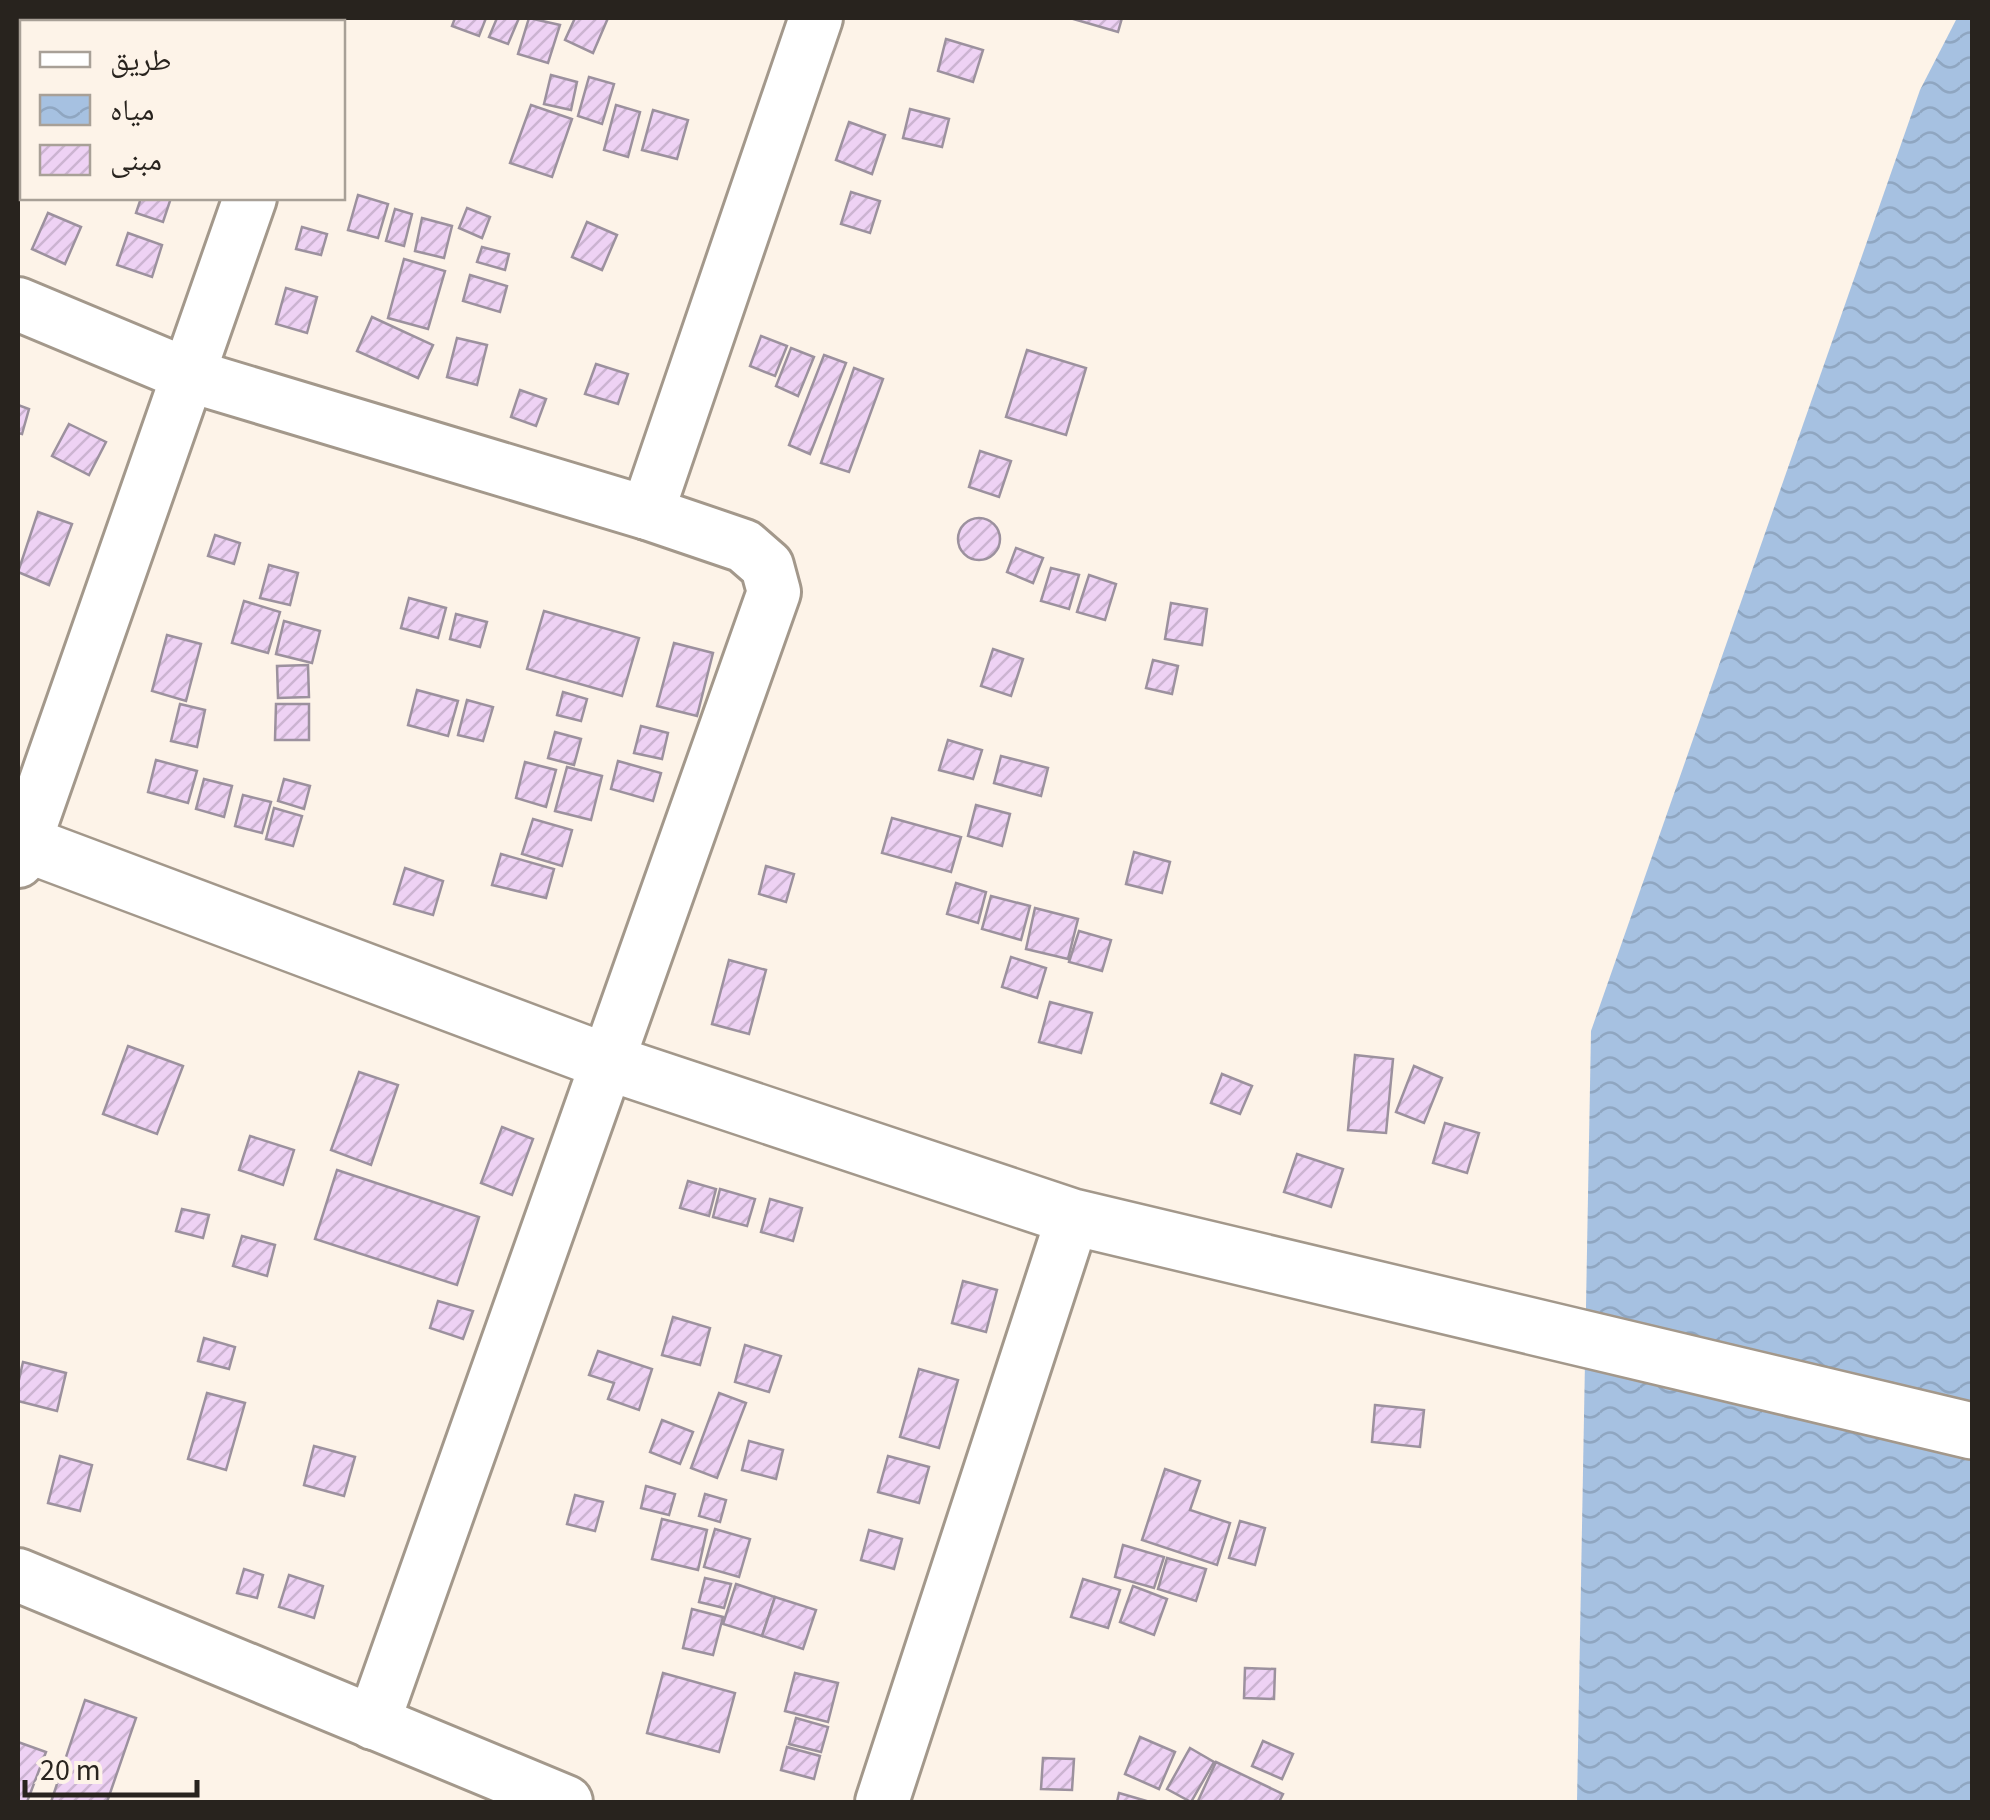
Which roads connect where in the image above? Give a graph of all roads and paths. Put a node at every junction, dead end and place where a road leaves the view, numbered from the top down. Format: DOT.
graph roads {
  1 [pos="816,18"];
  2 [pos="249,200"];
  3 [pos="18,304"];
  4 [pos="188,375"];
  5 [pos="648,513"];
  6 [pos="20,849"];
  7 [pos="607,1062"];
  8 [pos="1073,1216"];
  9 [pos="1972,1431"];
  10 [pos="18,1574"];
  11 [pos="372,1723"];
  12 [pos="566,1802"];
  13 [pos="882,1802"];
  1 -- 5 [label="street"];
  2 -- 4 [label="street"];
  3 -- 4 [label="street"];
  4 -- 5 [label="street"];
  4 -- 6 [label="street"];
  5 -- 7 [label="street"];
  6 -- 7 [label="street"];
  7 -- 8 [label="street"];
  7 -- 11 [label="street"];
  8 -- 9 [label="street"];
  8 -- 13 [label="street"];
  10 -- 11 [label="street"];
  11 -- 12 [label="street"];
}
